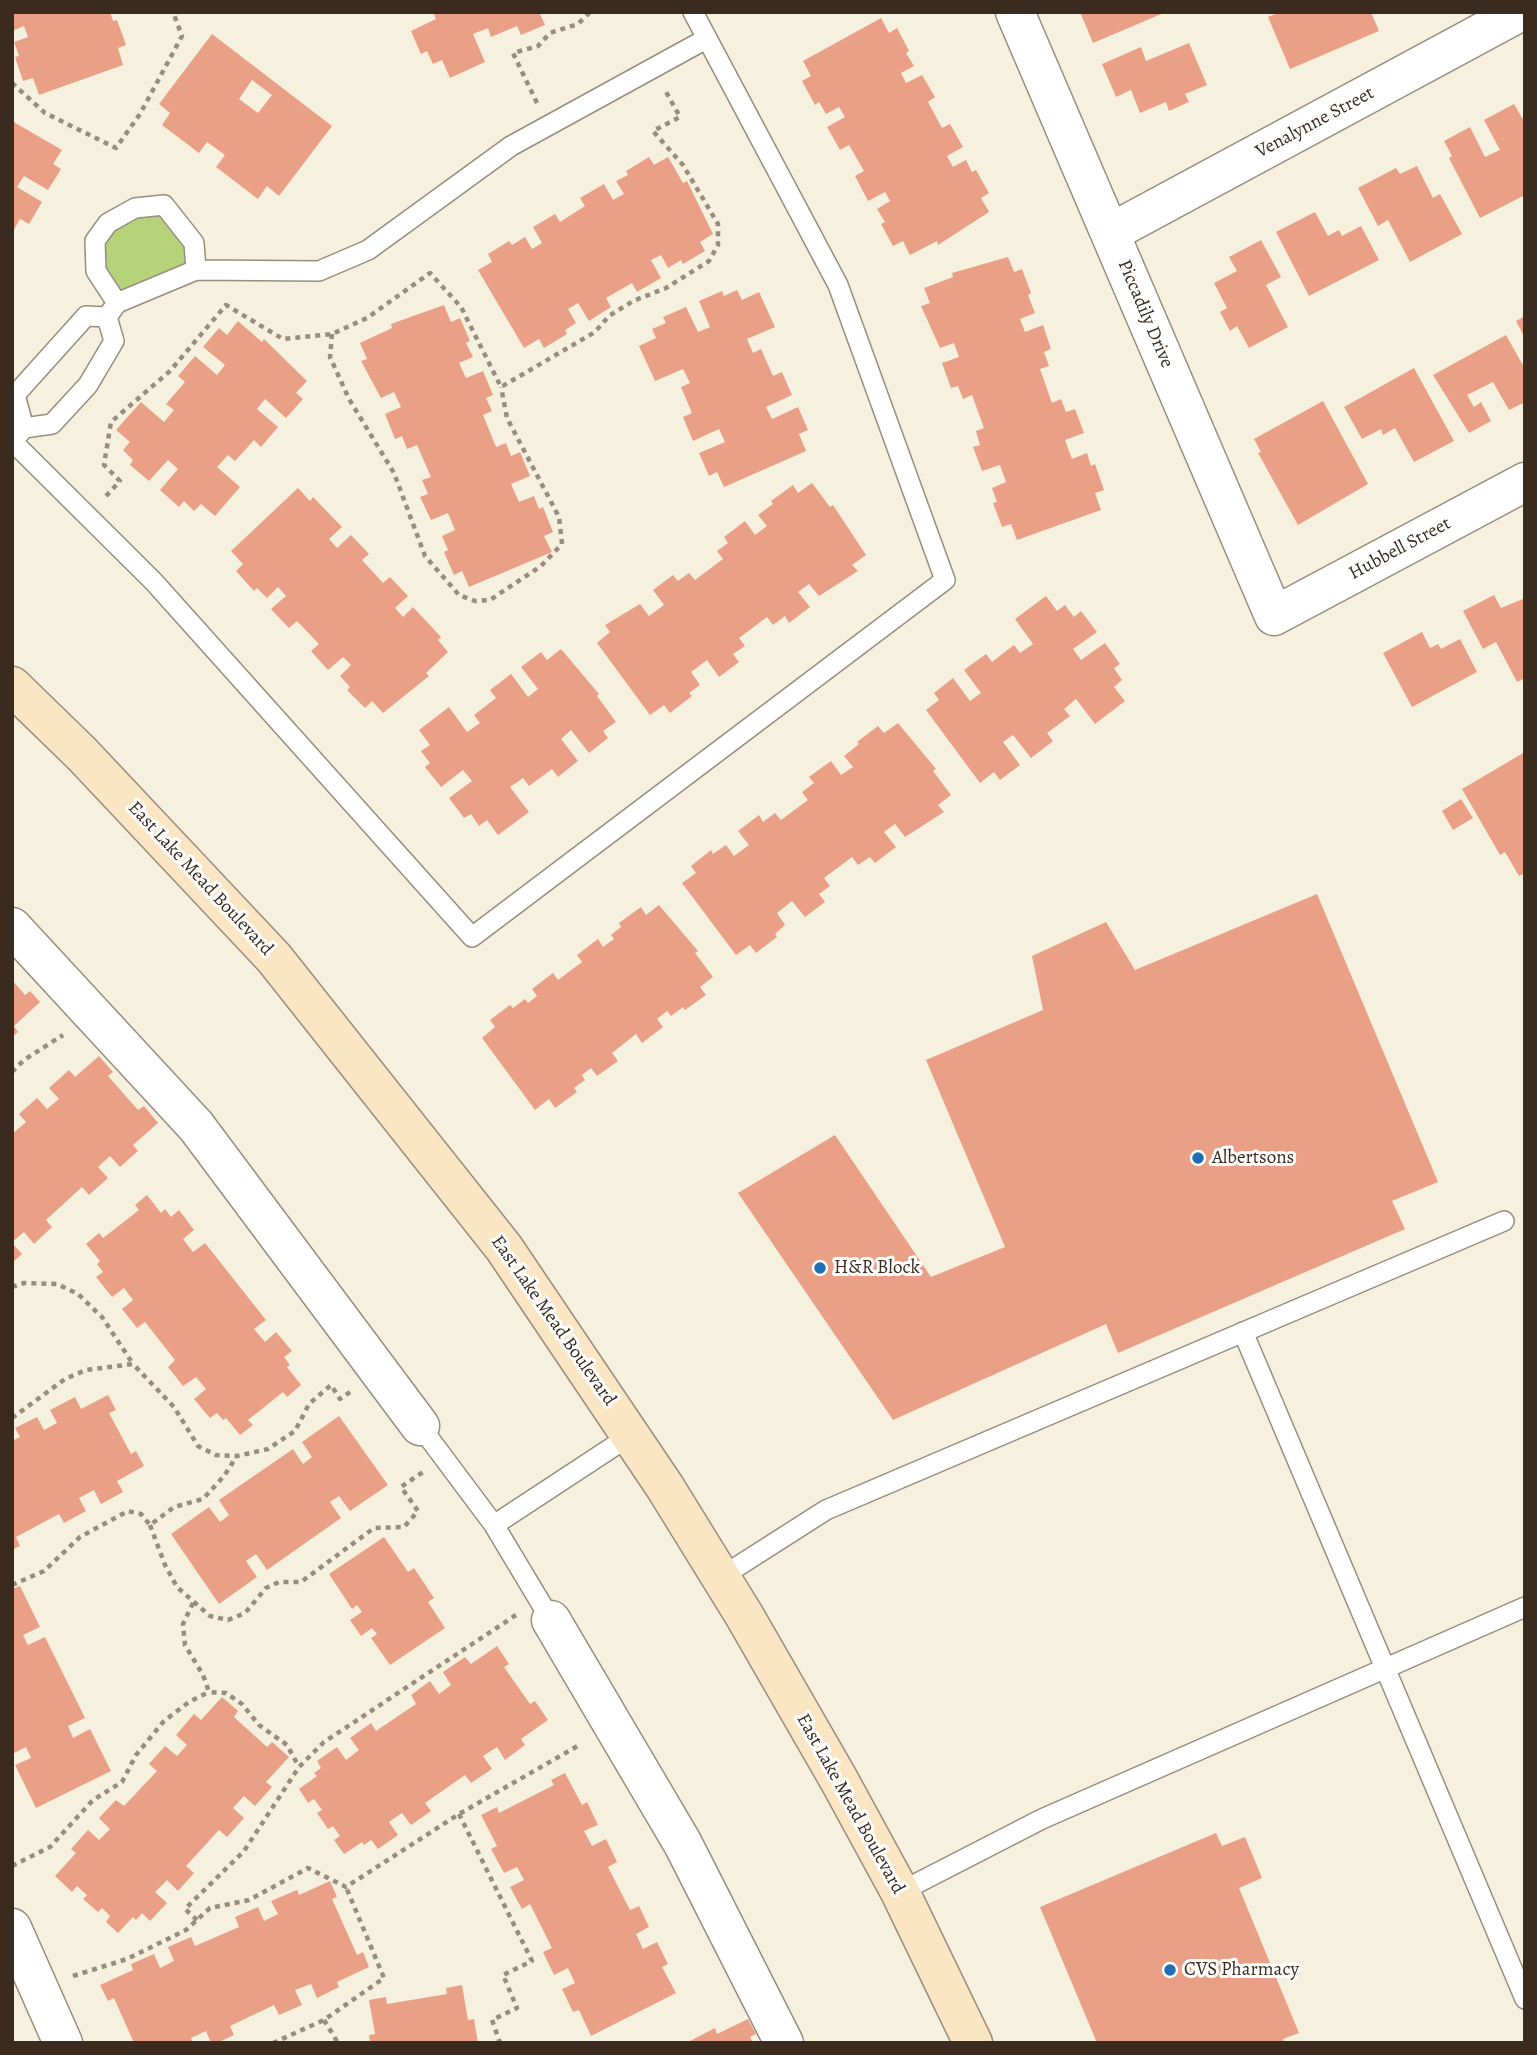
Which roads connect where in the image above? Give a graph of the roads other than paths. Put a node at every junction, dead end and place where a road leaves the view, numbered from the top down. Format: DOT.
graph roads {
  1 [pos="693,12"];
  2 [pos="1015,12"];
  3 [pos="1520,12"];
  4 [pos="1471,24"];
  5 [pos="706,39"];
  6 [pos="1110,233"];
  7 [pos="197,270"];
  8 [pos="112,310"];
  9 [pos="15,438"];
  10 [pos="1525,482"];
  11 [pos="1274,617"];
  12 [pos="12,686"];
  13 [pos="12,927"];
  14 [pos="1504,1221"];
  15 [pos="1243,1332"];
  16 [pos="420,1426"];
  17 [pos="631,1435"];
  18 [pos="494,1525"];
  19 [pos="721,1577"];
  20 [pos="1525,1607"];
  21 [pos="545,1610"];
  22 [pos="1383,1669"];
  23 [pos="900,1892"];
  24 [pos="12,1928"];
  25 [pos="1525,1999"];
  26 [pos="63,2043"];
  27 [pos="785,2043"];
  28 [pos="974,2043"];
  1 -- 5 [label="lane"];
  2 -- 6 [label="street, Piccadily Drive"];
  3 -- 4 [label="street, Venalynne Street"];
  4 -- 6 [label="street, Venalynne Street"];
  5 -- 7 [label="lane"];
  5 -- 9 [label="lane"];
  6 -- 11 [label="street, Piccadily Drive"];
  7 -- 8 [label="lane"];
  7 -- 8 [label="lane"];
  8 -- 9 [label="lane"];
  8 -- 9 [label="lane"];
  10 -- 11 [label="street, Hubbell Street"];
  12 -- 17 [label="main road, East Lake Mead Boulevard"];
  13 -- 16 [label="street"];
  14 -- 15 [label="lane"];
  15 -- 19 [label="lane"];
  15 -- 22 [label="lane"];
  16 -- 18 [label="lane"];
  17 -- 18 [label="lane"];
  17 -- 19 [label="main road, East Lake Mead Boulevard"];
  18 -- 21 [label="lane"];
  19 -- 23 [label="main road, East Lake Mead Boulevard"];
  20 -- 22 [label="lane"];
  21 -- 27 [label="street"];
  22 -- 23 [label="lane"];
  22 -- 25 [label="lane"];
  23 -- 28 [label="main road, East Lake Mead Boulevard"];
  24 -- 26 [label="street"];
}
